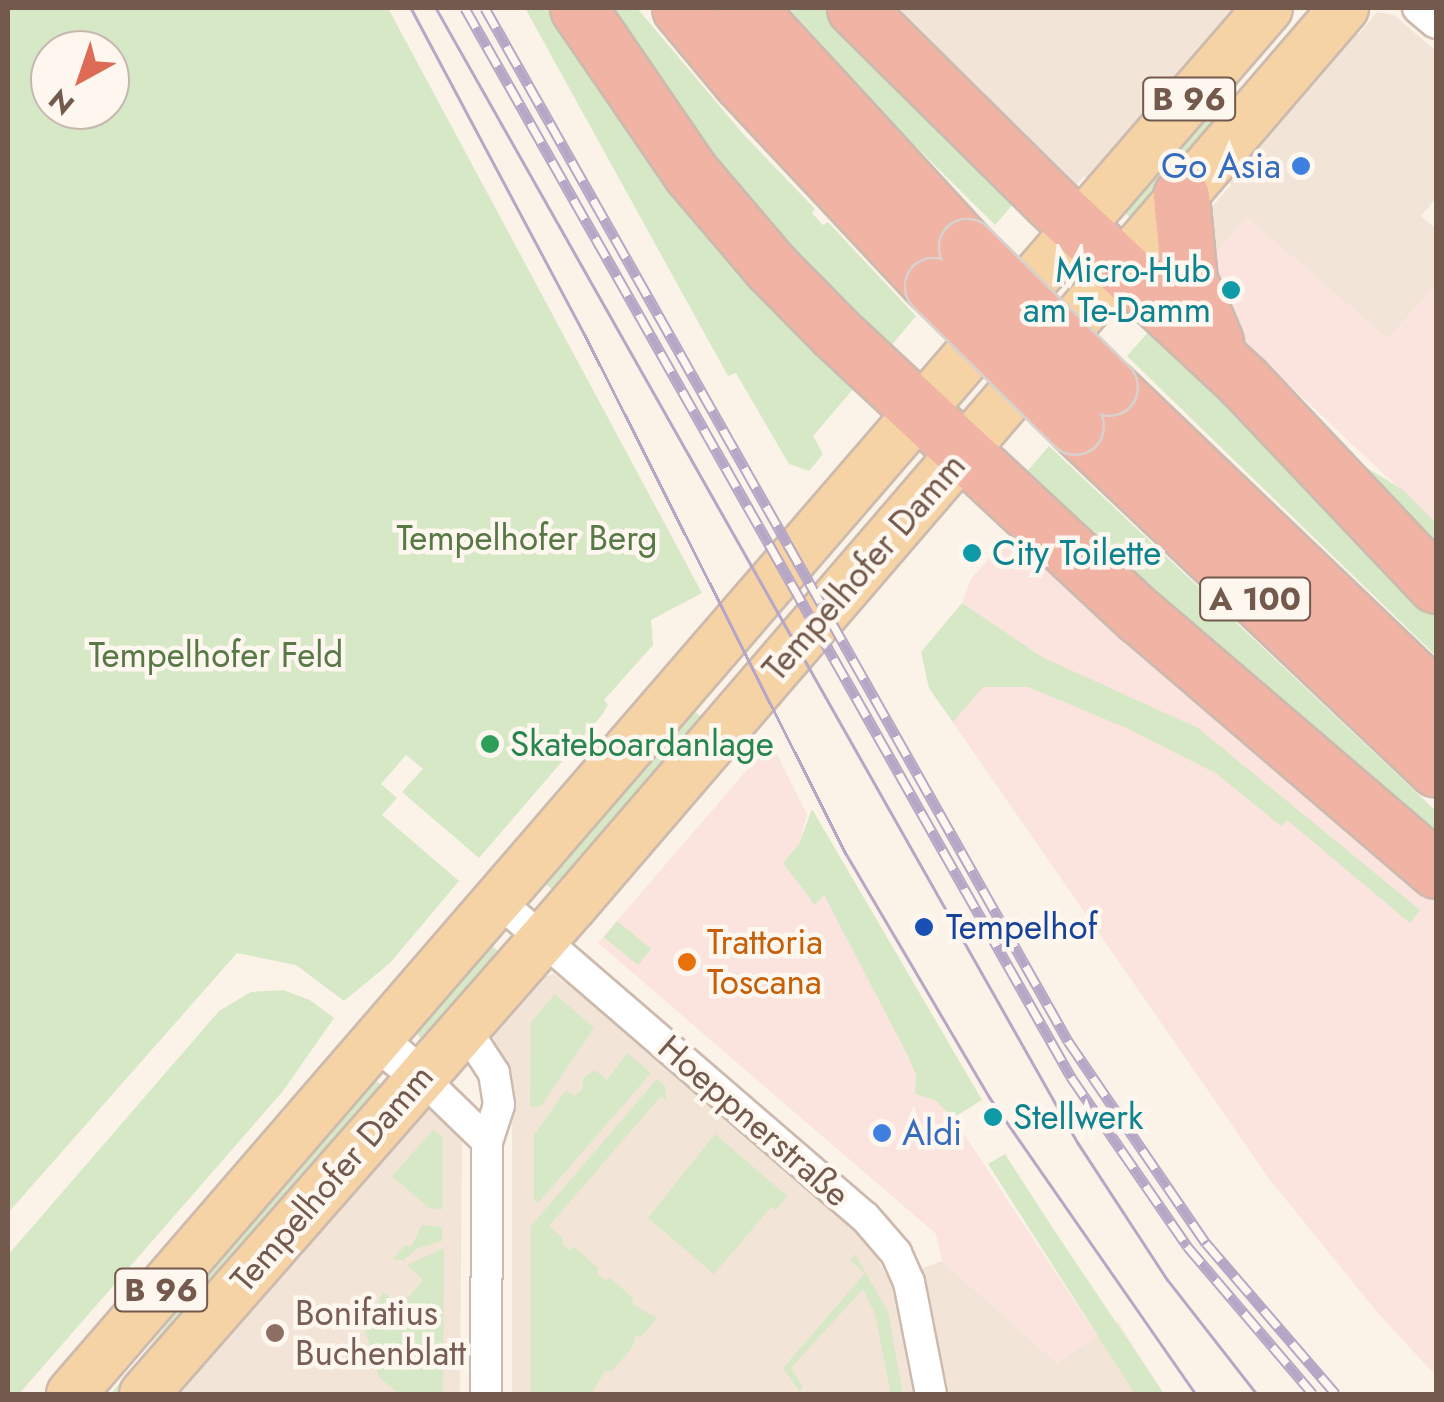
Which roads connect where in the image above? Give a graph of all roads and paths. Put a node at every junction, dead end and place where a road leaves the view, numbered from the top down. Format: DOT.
graph roads {
  1 [pos="578,8"];
  2 [pos="680,8"];
  3 [pos="747,8"];
  4 [pos="856,8"];
  5 [pos="1268,8"];
  6 [pos="1344,8"];
  7 [pos="1418,8"];
  8 [pos="1436,23"];
  9 [pos="1182,196"];
  10 [pos="1079,227"];
  11 [pos="950,266"];
  12 [pos="1121,266"];
  13 [pos="1232,370"];
  14 [pos="1092,407"];
  15 [pos="918,410"];
  16 [pos="962,452"];
  17 [pos="1436,584"];
  18 [pos="1436,699"];
  19 [pos="1436,769"];
  20 [pos="1436,870"];
  21 [pos="496,898"];
  22 [pos="542,939"];
  23 [pos="464,1027"];
  24 [pos="376,1040"];
  25 [pos="420,1076"];
  26 [pos="487,1141"];
  27 [pos="71,1394"];
  28 [pos="144,1394"];
  29 [pos="486,1394"];
  30 [pos="931,1394"];
  1 -- 15 [label="highway"];
  2 -- 11 [label="highway, A 100"];
  3 -- 11 [label="highway, A 100"];
  4 -- 10 [label="highway"];
  5 -- 10 [label="main road, Tempelhofer Damm / B 96"];
  6 -- 9 [label="main road, Tempelhofer Damm / B 96"];
  7 -- 8 [label="street"];
  9 -- 12 [label="main road, Tempelhofer Damm / B 96"];
  9 -- 13 [label="highway"];
  10 -- 12 [label="highway"];
  10 -- 15 [label="main road, Tempelhofer Damm / B 96"];
  11 -- 14 [label="highway, A 100, bridge"];
  12 -- 13 [label="highway"];
  12 -- 16 [label="main road, Tempelhofer Damm / B 96"];
  13 -- 17 [label="highway"];
  14 -- 18 [label="highway, A 100"];
  14 -- 19 [label="highway, A 100"];
  15 -- 16 [label="highway"];
  15 -- 21 [label="main road, Tempelhofer Damm / B 96"];
  16 -- 20 [label="highway"];
  16 -- 22 [label="main road, Tempelhofer Damm / B 96"];
  21 -- 22 [label="street, Hoeppnerstraße"];
  21 -- 24 [label="main road, Tempelhofer Damm / B 96"];
  22 -- 23 [label="main road, Tempelhofer Damm / B 96"];
  22 -- 30 [label="street, Hoeppnerstraße"];
  23 -- 25 [label="main road, Tempelhofer Damm / B 96"];
  23 -- 26 [label="street"];
  24 -- 25 [label="street"];
  24 -- 27 [label="main road, Tempelhofer Damm / B 96"];
  25 -- 26 [label="street"];
  25 -- 28 [label="main road, Tempelhofer Damm / B 96"];
  26 -- 29 [label="street"];
}
